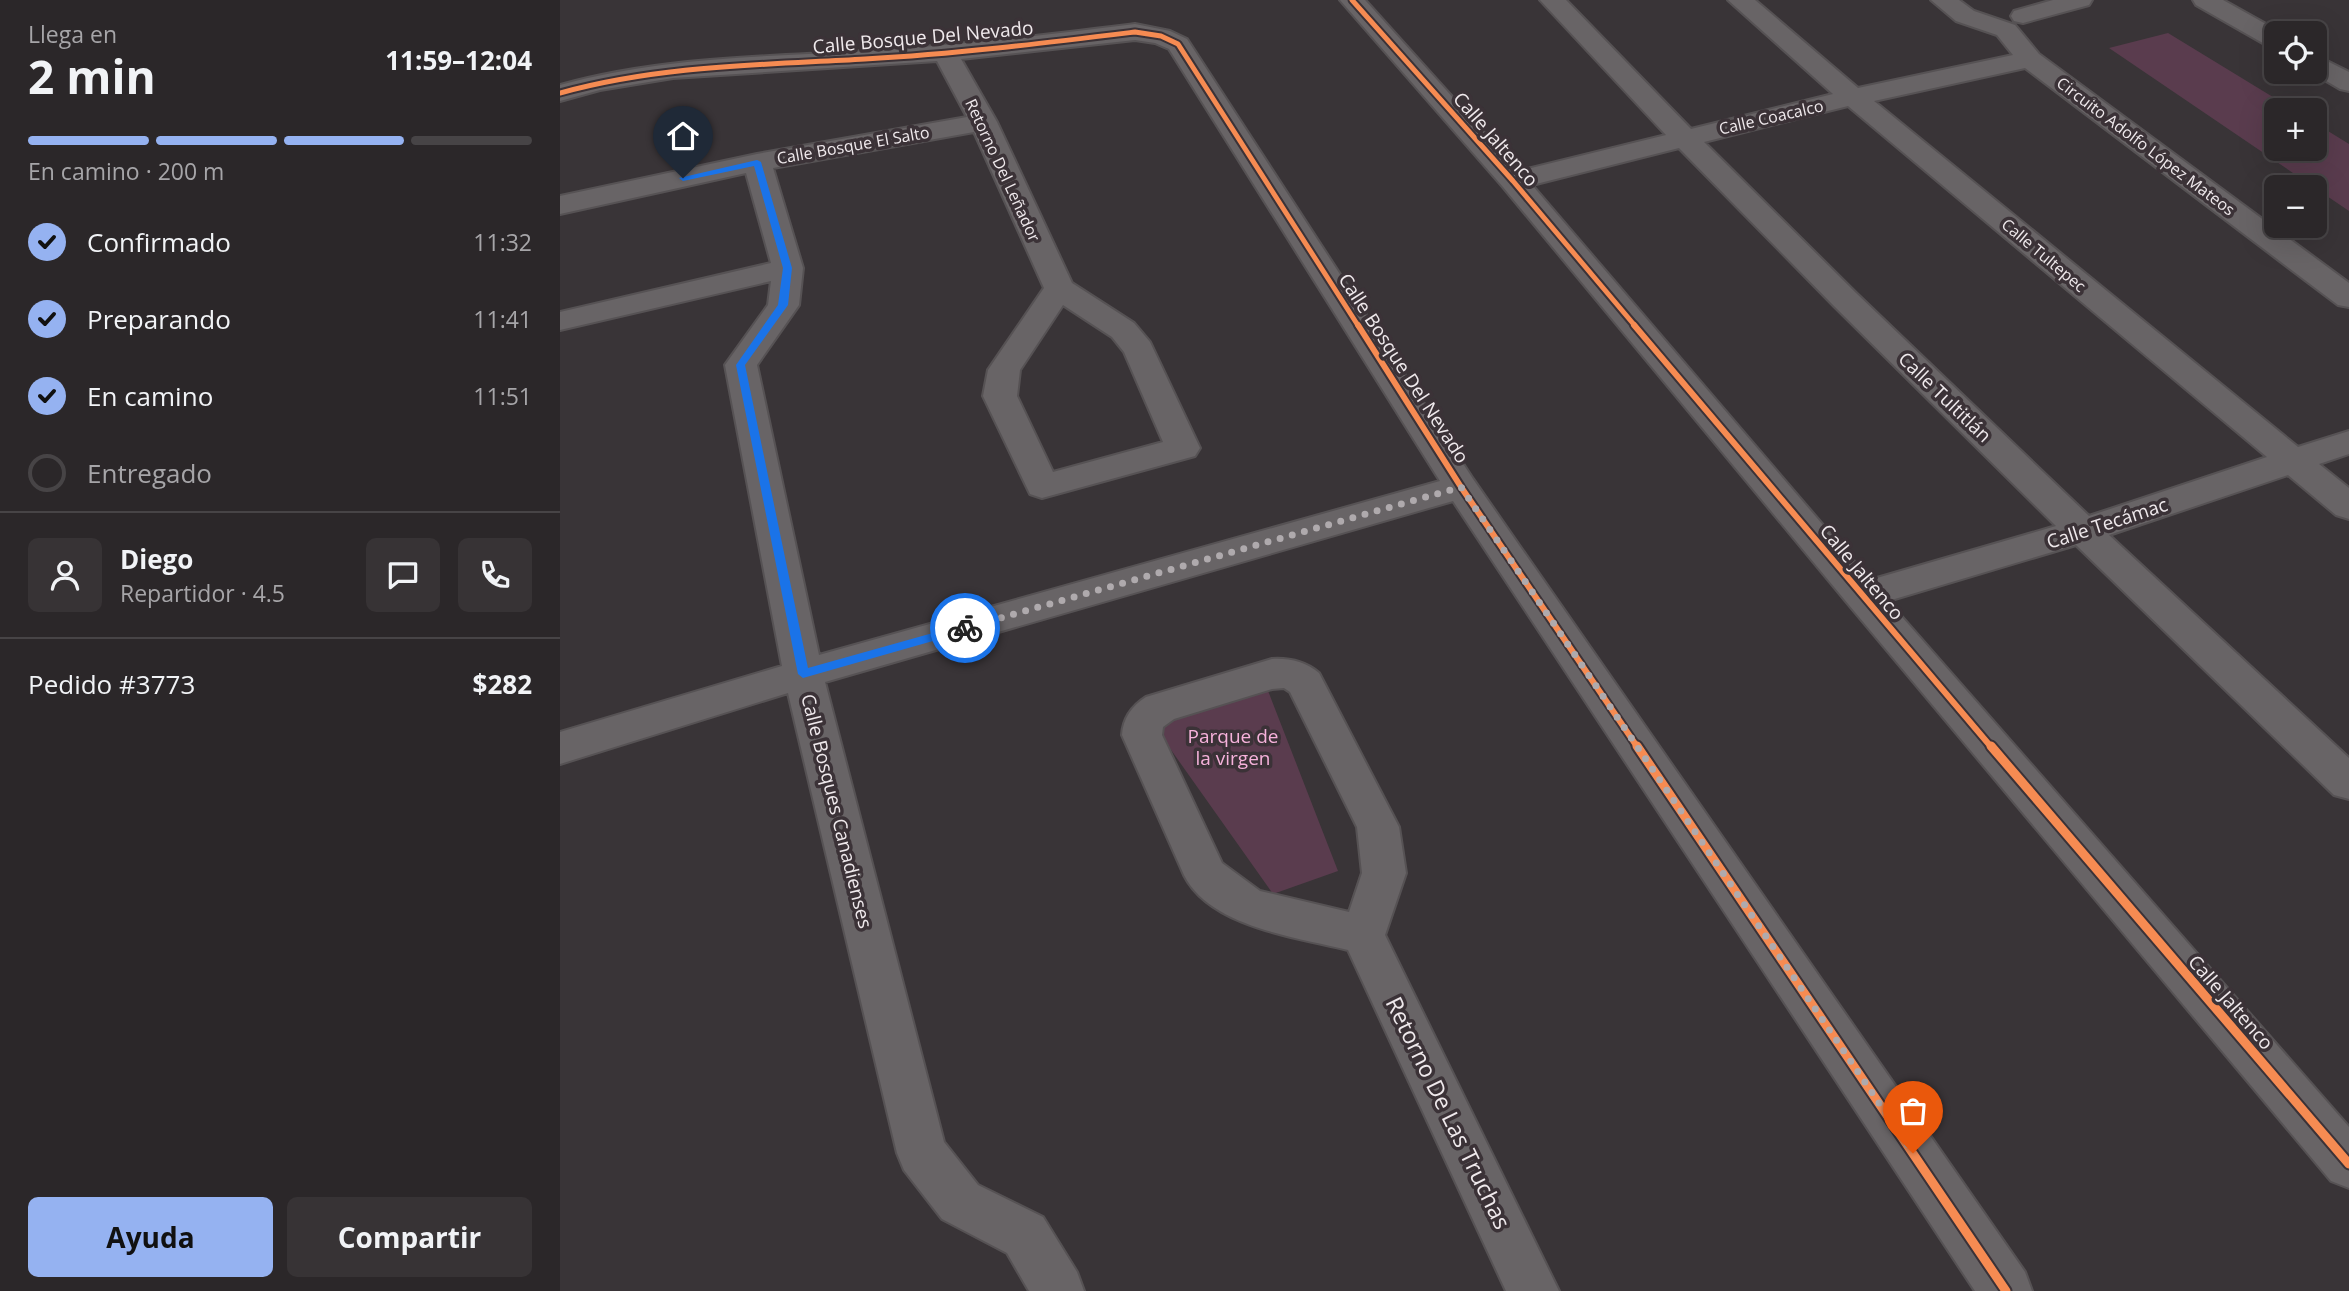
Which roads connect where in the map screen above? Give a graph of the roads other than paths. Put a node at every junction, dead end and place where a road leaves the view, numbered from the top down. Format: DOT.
graph roads {
  1 [pos="1352,0"];
  2 [pos="1552,0"];
  3 [pos="1740,0"];
  4 [pos="1943,0"];
  5 [pos="2080,0"];
  6 [pos="2206,0"];
  7 [pos="2017,15"];
  8 [pos="2264,33"];
  9 [pos="946,54"];
  10 [pos="2030,59"];
  11 [pos="2327,70"];
  12 [pos="2349,82"];
  13 [pos="560,93"];
  14 [pos="1853,97"];
  15 [pos="982,122"];
  16 [pos="1682,139"];
  17 [pos="757,162"];
  18 [pos="1513,181"];
  19 [pos="560,205"];
  20 [pos="788,268"];
  21 [pos="1059,288"];
  22 [pos="2349,299"];
  23 [pos="560,321"];
  24 [pos="2349,442"];
  25 [pos="2295,462"];
  26 [pos="1461,487"];
  27 [pos="2349,507"];
  28 [pos="2082,531"];
  29 [pos="1862,596"];
  30 [pos="803,674"];
  31 [pos="560,748"];
  32 [pos="2349,783"];
  33 [pos="1363,935"];
  34 [pos="2349,1164"];
  35 [pos="1058,1291"];
  36 [pos="1533,1291"];
  37 [pos="2006,1291"];
  1 -- 18 [label="street, Calle Jaltenco"];
  2 -- 16 [label="street, Calle Tultitlán"];
  3 -- 14 [label="street, Calle Tultepec"];
  4 -- 7 [label="street"];
  5 -- 7 [label="street"];
  6 -- 8 [label="street"];
  7 -- 10 [label="street, Circuito Adolfo López Mateos"];
  9 -- 13 [label="street, Calle Bosque Del Nevado"];
  9 -- 15 [label="street, Retorno Del Leñador"];
  9 -- 26 [label="street, Calle Bosque Del Nevado"];
  10 -- 14 [label="street, Calle Coacalco"];
  10 -- 22 [label="street, Circuito Adolfo López Mateos"];
  11 -- 12 [label="street"];
  14 -- 16 [label="street, Calle Coacalco"];
  14 -- 25 [label="street, Calle Tultepec"];
  15 -- 17 [label="street, Calle Bosque El Salto"];
  15 -- 21 [label="street, Retorno Del Leñador"];
  16 -- 18 [label="street, Calle Coacalco"];
  16 -- 28 [label="street, Calle Tultitlán"];
  17 -- 19 [label="street, Calle Bosque El Salto"];
  17 -- 20 [label="street, Calle Bosques Canadienses"];
  18 -- 29 [label="street, Calle Jaltenco"];
  20 -- 23 [label="street"];
  20 -- 30 [label="street, Calle Bosques Canadienses"];
  21 -- 21 [label="street"];
  24 -- 25 [label="street, Calle Tecámac"];
  25 -- 27 [label="street, Calle Tultepec"];
  25 -- 28 [label="street, Calle Tecámac"];
  26 -- 30 [label="street"];
  26 -- 37 [label="street, Calle Bosque Del Nevado"];
  28 -- 29 [label="street, Calle Tecámac"];
  28 -- 32 [label="street, Calle Tultitlán"];
  29 -- 34 [label="street, Calle Jaltenco"];
  30 -- 31 [label="street"];
  30 -- 35 [label="street, Calle Bosques Canadienses"];
  33 -- 33 [label="street"];
  33 -- 36 [label="street, Retorno De Las Truchas"];
}
